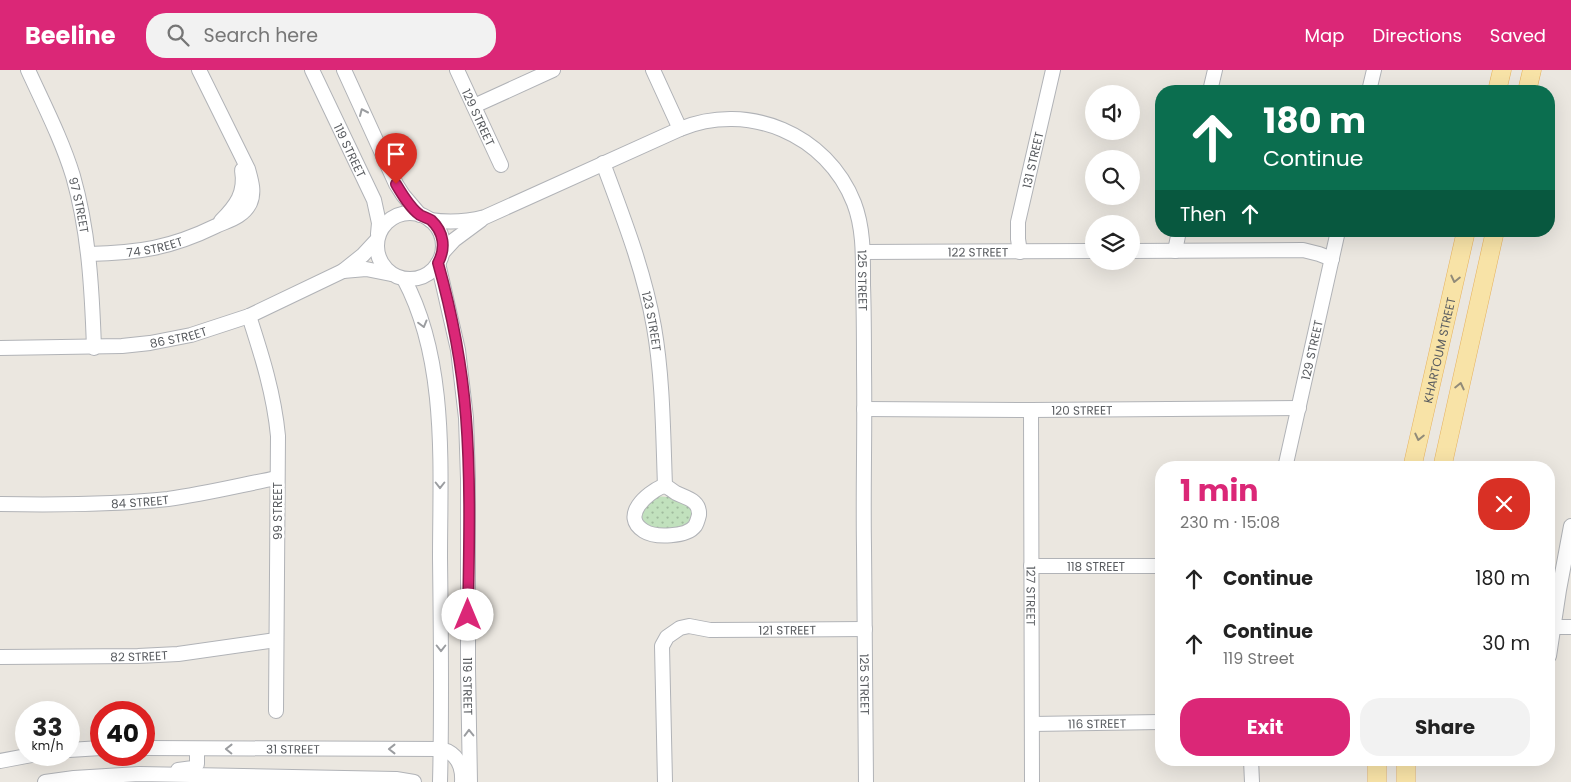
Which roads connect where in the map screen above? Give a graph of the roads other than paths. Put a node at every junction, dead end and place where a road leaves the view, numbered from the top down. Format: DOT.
graph roads {
  1 [pos="28,70"];
  2 [pos="199,70"];
  3 [pos="312,70"];
  4 [pos="344,70"];
  5 [pos="457,70"];
  6 [pos="552,70"];
  7 [pos="653,70"];
  8 [pos="1053,70"];
  9 [pos="1215,70"];
  10 [pos="1374,70"];
  11 [pos="1502,70"];
  12 [pos="1532,70"];
  13 [pos="1211,85"];
  14 [pos="1370,85"];
  15 [pos="1498,85"];
  16 [pos="1528,85"];
  17 [pos="474,106"];
  18 [pos="680,129"];
  19 [pos="603,163"];
  20 [pos="501,165"];
  21 [pos="425,217"];
  22 [pos="485,217"];
  23 [pos="1178,237"];
  24 [pos="1337,237"];
  25 [pos="1465,237"];
  26 [pos="1494,237"];
  27 [pos="378,238"];
  28 [pos="1085,251"];
  29 [pos="1140,251"];
  30 [pos="1175,251"];
  31 [pos="863,252"];
  32 [pos="1020,252"];
  33 [pos="88,254"];
  34 [pos="440,258"];
  35 [pos="1332,259"];
  36 [pos="342,271"];
  37 [pos="391,274"];
  38 [pos="404,279"];
  39 [pos="249,316"];
  40 [pos="0,348"];
  41 [pos="94,348"];
  42 [pos="1299,408"];
  43 [pos="864,409"];
  44 [pos="1031,410"];
  45 [pos="1287,461"];
  46 [pos="1414,461"];
  47 [pos="1444,461"];
  48 [pos="277,478"];
  49 [pos="665,486"];
  50 [pos="0,504"];
  51 [pos="1571,526"];
  52 [pos="1031,566"];
  53 [pos="1155,566"];
  54 [pos="1555,616"];
  55 [pos="1571,626"];
  56 [pos="1555,627"];
  57 [pos="865,629"];
  58 [pos="276,640"];
  59 [pos="0,657"];
  60 [pos="276,711"];
  61 [pos="1155,722"];
  62 [pos="1032,724"];
  63 [pos="155,748"];
  64 [pos="195,749"];
  65 [pos="441,749"];
  66 [pos="15,758"];
  67 [pos="0,761"];
  68 [pos="1251,766"];
  69 [pos="1377,766"];
  70 [pos="1406,766"];
  71 [pos="108,775"];
  72 [pos="45,782"];
  73 [pos="414,782"];
  74 [pos="440,782"];
  75 [pos="462,782"];
  76 [pos="470,782"];
  77 [pos="665,782"];
  78 [pos="866,782"];
  79 [pos="1032,782"];
  80 [pos="1252,782"];
  81 [pos="1377,782"];
  82 [pos="1406,782"];
  1 -- 33 [label="street, 97 STREET"];
  2 -- 33 [label="street, 74 STREET"];
  3 -- 27 [label="street, 119 STREET"];
  21 -- 4 [label="street, one-way"];
  5 -- 17 [label="street, 129 STREET"];
  6 -- 17 [label="street"];
  7 -- 18 [label="street"];
  8 -- 32 [label="street, 131 STREET"];
  9 -- 13 [label="street"];
  10 -- 14 [label="street"];
  11 -- 15 [label="main road"];
  12 -- 16 [label="main road"];
  17 -- 20 [label="street, 129 STREET"];
  18 -- 19 [label="street, 125 STREET"];
  18 -- 31 [label="street, 125 STREET"];
  19 -- 22 [label="street, 125 STREET"];
  19 -- 49 [label="street, 123 STREET"];
  21 -- 22 [label="street, 125 STREET"];
  21 -- 27 [label="street"];
  21 -- 34 [label="street"];
  22 -- 34 [label="street, 125 STREET"];
  23 -- 30 [label="street"];
  24 -- 35 [label="street, 129 STREET"];
  25 -- 46 [label="main road, KHARTOUM STREET, one-way"];
  47 -- 26 [label="main road, one-way"];
  27 -- 36 [label="street, 86 STREET"];
  27 -- 37 [label="street"];
  28 -- 32 [label="street, 122 STREET"];
  29 -- 30 [label="street"];
  30 -- 35 [label="street"];
  31 -- 32 [label="street, 122 STREET"];
  31 -- 43 [label="street, 125 STREET"];
  33 -- 41 [label="street, 97 STREET"];
  34 -- 38 [label="street"];
  76 -- 34 [label="street, 119 STREET, one-way"];
  35 -- 42 [label="street, 129 STREET"];
  36 -- 37 [label="street, 86 STREET"];
  36 -- 39 [label="street, 86 STREET"];
  37 -- 38 [label="street"];
  38 -- 65 [label="street, one-way"];
  39 -- 41 [label="street, 86 STREET"];
  39 -- 48 [label="street, 99 STREET"];
  40 -- 41 [label="street, 86 STREET"];
  42 -- 44 [label="street, 120 STREET"];
  42 -- 45 [label="street, 129 STREET"];
  43 -- 44 [label="street, 120 STREET"];
  43 -- 57 [label="street, 125 STREET"];
  44 -- 52 [label="street, 127 STREET"];
  48 -- 50 [label="street, 84 STREET"];
  48 -- 58 [label="street, 99 STREET"];
  49 -- 49 [label="street"];
  51 -- 54 [label="street"];
  52 -- 53 [label="street, 118 STREET"];
  52 -- 62 [label="street, 127 STREET"];
  55 -- 56 [label="street"];
  57 -- 77 [label="street, 121 STREET"];
  57 -- 78 [label="street, 125 STREET"];
  58 -- 59 [label="street, 82 STREET"];
  58 -- 60 [label="street, 99 STREET"];
  61 -- 62 [label="street, 116 STREET"];
  62 -- 79 [label="street, 127 STREET"];
  63 -- 64 [label="street, 31 STREET"];
  65 -- 64 [label="street, 31 STREET, one-way"];
  64 -- 71 [label="street"];
  65 -- 74 [label="street"];
  65 -- 75 [label="street"];
  66 -- 67 [label="street"];
  68 -- 80 [label="street"];
  69 -- 81 [label="main road"];
  70 -- 82 [label="main road"];
  71 -- 72 [label="street"];
  71 -- 73 [label="street"];
}
